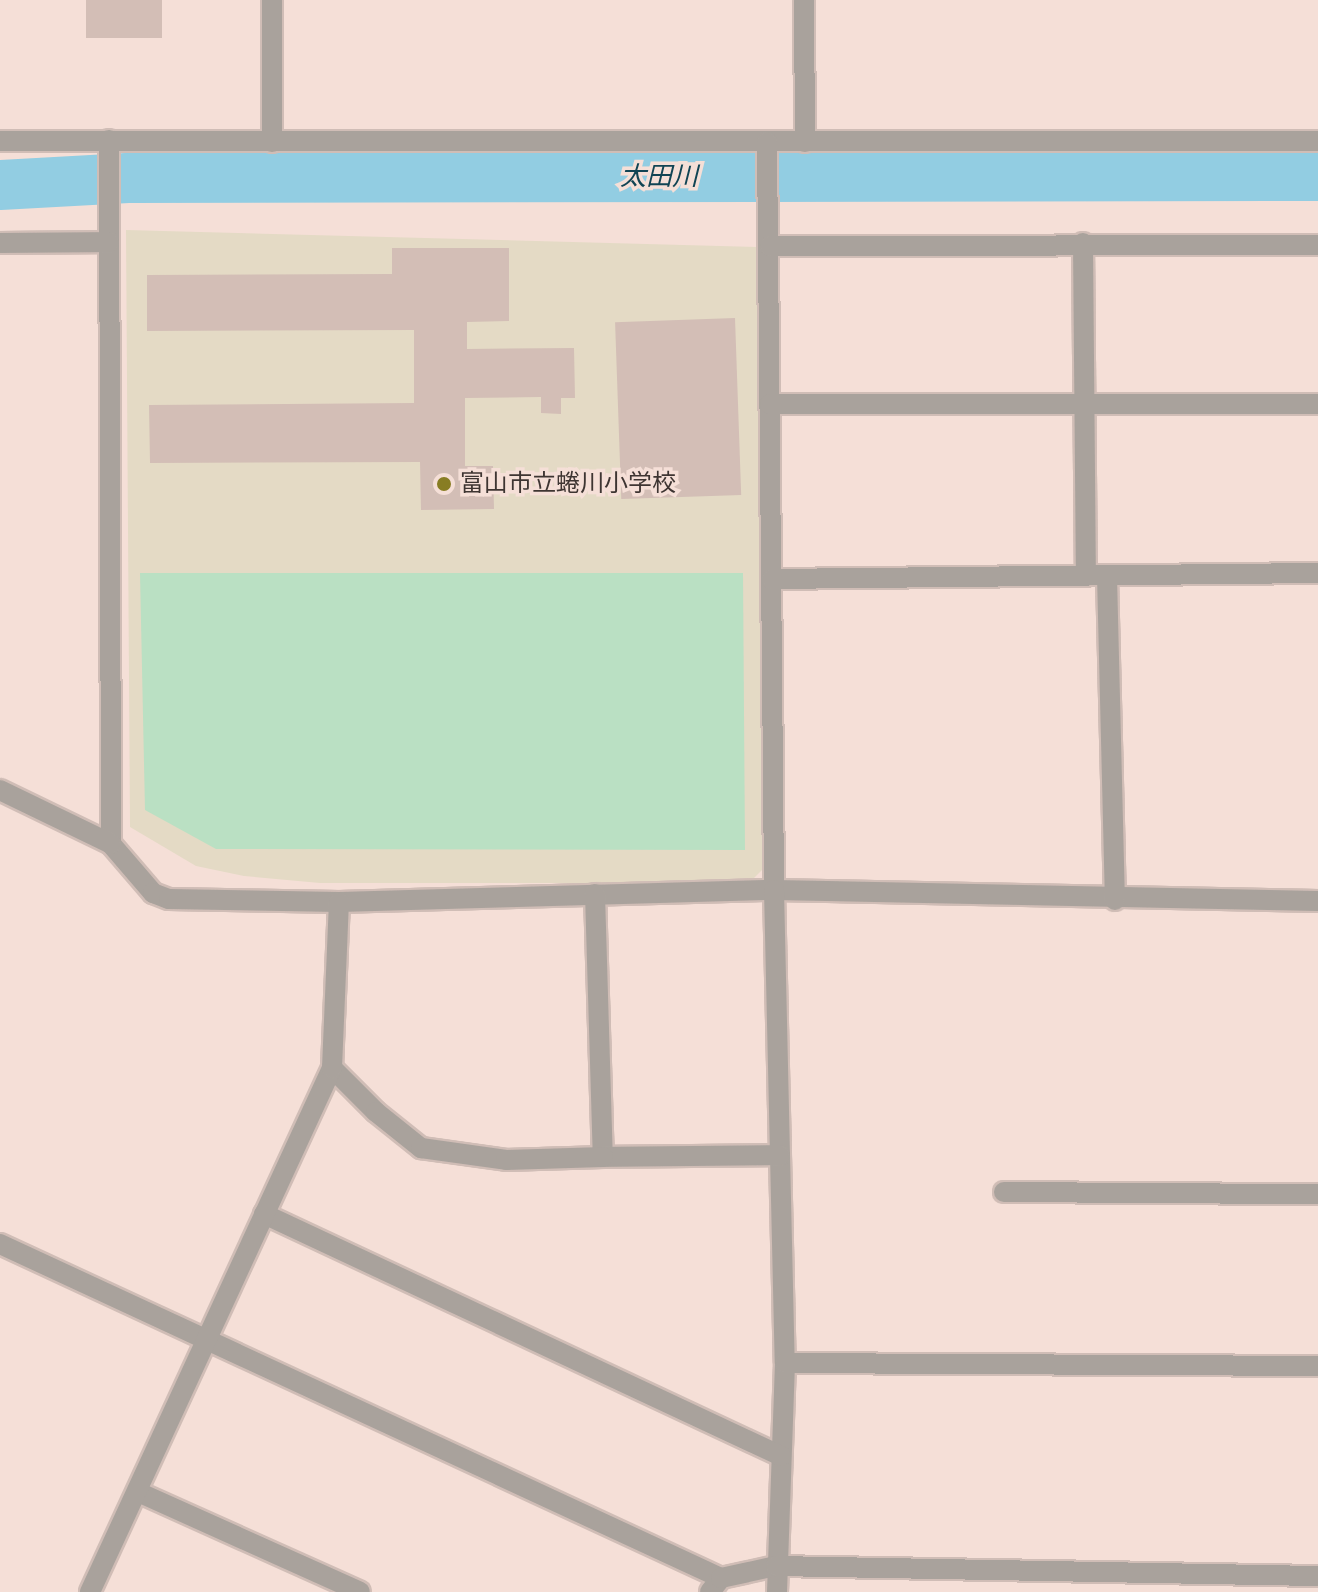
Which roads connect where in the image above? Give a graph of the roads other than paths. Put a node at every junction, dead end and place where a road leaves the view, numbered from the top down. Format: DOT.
graph roads {
  1 [pos="272,0"];
  2 [pos="804,0"];
  3 [pos="109,140"];
  4 [pos="0,141"];
  5 [pos="1318,141"];
  6 [pos="272,142"];
  7 [pos="805,142"];
  8 [pos="768,148"];
  9 [pos="109,242"];
  10 [pos="0,243"];
  11 [pos="1083,243"];
  12 [pos="1318,245"];
  13 [pos="770,246"];
  14 [pos="770,404"];
  15 [pos="1084,404"];
  16 [pos="1318,404"];
  17 [pos="1318,573"];
  18 [pos="1096,576"];
  19 [pos="772,579"];
  20 [pos="0,790"];
  21 [pos="111,844"];
  22 [pos="774,890"];
  23 [pos="595,894"];
  24 [pos="1115,900"];
  25 [pos="1318,901"];
  26 [pos="339,902"];
  27 [pos="332,1068"];
  28 [pos="780,1155"];
  29 [pos="603,1157"];
  30 [pos="1004,1192"];
  31 [pos="1318,1194"];
  32 [pos="264,1214"];
  33 [pos="0,1244"];
  34 [pos="204,1340"];
  35 [pos="785,1363"];
  36 [pos="1318,1366"];
  37 [pos="781,1456"];
  38 [pos="138,1492"];
  39 [pos="776,1566"];
  40 [pos="1318,1576"];
  41 [pos="715,1585"];
  42 [pos="90,1592"];
  43 [pos="360,1592"];
  44 [pos="777,1592"];
  1 -- 6 [label="street"];
  2 -- 7 [label="street"];
  3 -- 4 [label="street"];
  3 -- 6 [label="street"];
  3 -- 9 [label="street"];
  5 -- 7 [label="street"];
  6 -- 8 [label="street"];
  7 -- 8 [label="street"];
  8 -- 13 [label="street"];
  9 -- 10 [label="street"];
  9 -- 21 [label="street"];
  11 -- 12 [label="street"];
  11 -- 13 [label="street"];
  11 -- 15 [label="street"];
  13 -- 14 [label="street"];
  14 -- 15 [label="street"];
  14 -- 19 [label="street"];
  15 -- 16 [label="street"];
  15 -- 18 [label="street"];
  17 -- 18 [label="street"];
  18 -- 19 [label="street"];
  18 -- 24 [label="street"];
  19 -- 22 [label="street"];
  20 -- 21 [label="street"];
  21 -- 26 [label="street"];
  22 -- 23 [label="street"];
  22 -- 24 [label="street"];
  22 -- 28 [label="street"];
  23 -- 26 [label="street"];
  23 -- 29 [label="street"];
  24 -- 25 [label="street"];
  26 -- 27 [label="street"];
  27 -- 29 [label="street"];
  27 -- 32 [label="street"];
  28 -- 29 [label="street"];
  28 -- 35 [label="street"];
  30 -- 31 [label="street"];
  32 -- 34 [label="street"];
  32 -- 37 [label="street"];
  33 -- 34 [label="street"];
  34 -- 38 [label="street"];
  34 -- 41 [label="street"];
  35 -- 36 [label="street"];
  35 -- 37 [label="street"];
  37 -- 39 [label="street"];
  38 -- 42 [label="street"];
  38 -- 43 [label="street"];
  39 -- 40 [label="street"];
  39 -- 41 [label="street"];
  39 -- 44 [label="street"];
}
